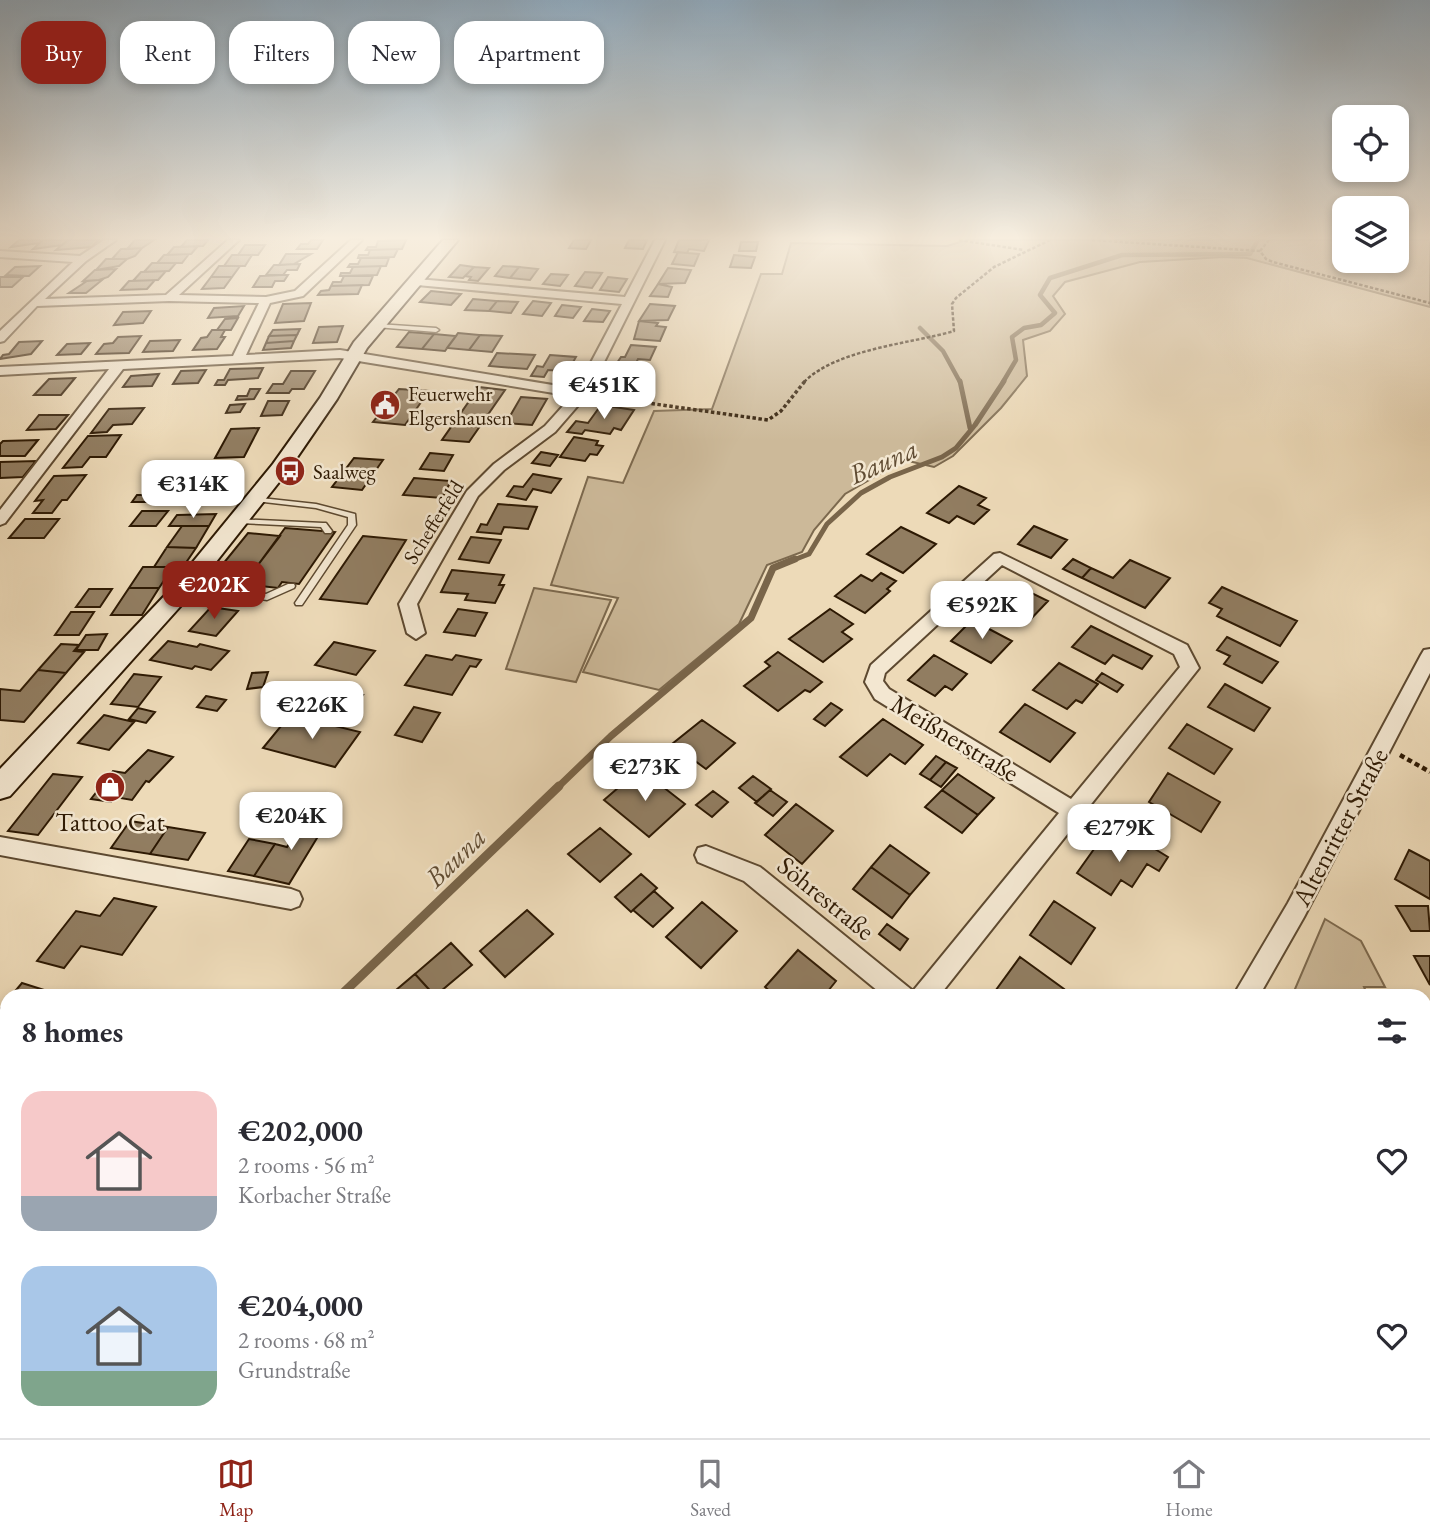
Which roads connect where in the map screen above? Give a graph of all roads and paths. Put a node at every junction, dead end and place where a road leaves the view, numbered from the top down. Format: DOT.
graph roads {
  1 [pos="31,307"];
  2 [pos="263,307"];
  3 [pos="395,307"];
  4 [pos="625,307"];
  5 [pos="952,307"];
  6 [pos="378,326"];
  7 [pos="436,330"];
  8 [pos="0,338"];
  9 [pos="353,356"];
  10 [pos="239,359"];
  11 [pos="119,365"];
  12 [pos="0,371"];
  13 [pos="581,394"];
  14 [pos="255,499"];
  15 [pos="0,520"];
  16 [pos="238,521"];
  17 [pos="328,531"];
  18 [pos="187,584"];
  19 [pos="290,586"];
  20 [pos="299,603"];
  21 [pos="416,633"];
  22 [pos="1430,655"];
  23 [pos="1382,746"];
  24 [pos="1430,772"];
  25 [pos="0,788"];
  26 [pos="1074,811"];
  27 [pos="0,846"];
  28 [pos="706,855"];
  29 [pos="291,899"];
  30 [pos="894,989"];
  31 [pos="929,989"];
  32 [pos="1249,989"];
  1 -- 8 [label="street"];
  2 -- 10 [label="street"];
  3 -- 6 [label="street"];
  4 -- 13 [label="street, Schefferfeld"];
  5 -- 13 [label="path"];
  6 -- 7 [label="lane"];
  6 -- 9 [label="street"];
  9 -- 10 [label="street"];
  9 -- 13 [label="street"];
  9 -- 14 [label="street"];
  10 -- 11 [label="street"];
  11 -- 12 [label="street"];
  11 -- 15 [label="street"];
  13 -- 21 [label="street, Schefferfeld"];
  14 -- 16 [label="street"];
  14 -- 20 [label="lane"];
  16 -- 17 [label="lane"];
  16 -- 18 [label="street"];
  18 -- 19 [label="lane"];
  18 -- 25 [label="street"];
  22 -- 23 [label="street, Altenritter Straße"];
  23 -- 24 [label="path"];
  23 -- 32 [label="street, Altenritter Straße"];
  26 -- 26 [label="street, Meißnerstraße"];
  26 -- 31 [label="street, Meißnerstraße"];
  27 -- 29 [label="street"];
  28 -- 30 [label="street, Söhrestraße"];
}
